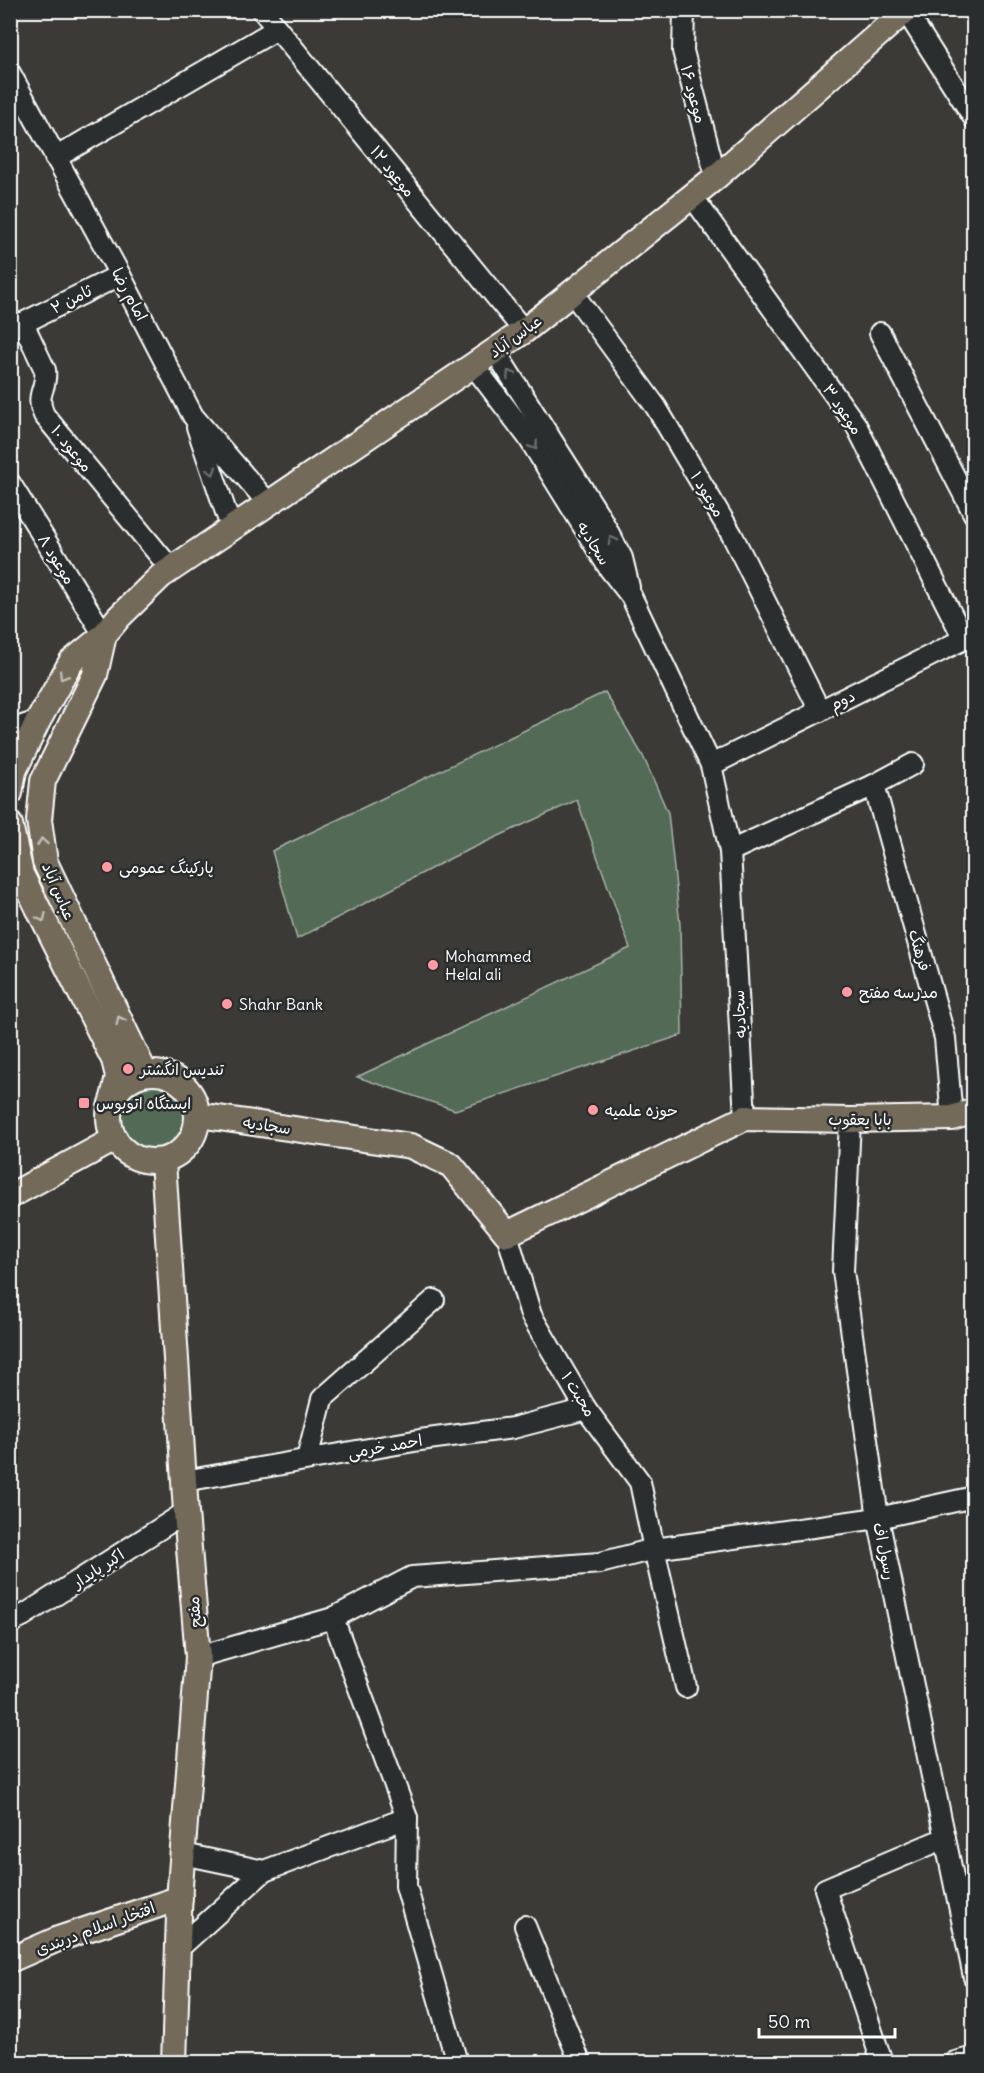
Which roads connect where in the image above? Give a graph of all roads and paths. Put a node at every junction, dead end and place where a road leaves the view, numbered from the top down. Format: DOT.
graph roads {
  1 [pos="262,10"];
  2 [pos="684,10"];
  3 [pos="906,11"];
  4 [pos="277,28"];
  5 [pos="10,73"];
  6 [pos="974,118"];
  7 [pos="55,158"];
  8 [pos="716,177"];
  9 [pos="692,196"];
  10 [pos="120,275"];
  11 [pos="572,292"];
  12 [pos="17,324"];
  13 [pos="524,331"];
  14 [pos="880,333"];
  15 [pos="495,351"];
  16 [pos="474,366"];
  17 [pos="193,416"];
  18 [pos="10,483"];
  19 [pos="268,503"];
  20 [pos="974,514"];
  21 [pos="231,527"];
  22 [pos="170,568"];
  23 [pos="631,596"];
  24 [pos="104,635"];
  25 [pos="969,636"];
  26 [pos="820,711"];
  27 [pos="38,722"];
  28 [pos="10,730"];
  29 [pos="914,764"];
  30 [pos="711,765"];
  31 [pos="874,785"];
  32 [pos="11,786"];
  33 [pos="10,824"];
  34 [pos="730,851"];
  35 [pos="145,1073"];
  36 [pos="112,1098"];
  37 [pos="963,1114"];
  38 [pos="198,1115"];
  39 [pos="745,1118"];
  40 [pos="850,1120"];
  41 [pos="115,1139"];
  42 [pos="163,1161"];
  43 [pos="10,1196"];
  44 [pos="507,1234"];
  45 [pos="434,1300"];
  46 [pos="586,1408"];
  47 [pos="307,1460"];
  48 [pos="184,1481"];
  49 [pos="974,1497"];
  50 [pos="186,1512"];
  51 [pos="878,1518"];
  52 [pos="654,1550"];
  53 [pos="333,1618"];
  54 [pos="11,1623"];
  55 [pos="198,1657"];
  56 [pos="686,1687"];
  57 [pos="407,1818"];
  58 [pos="945,1838"];
  59 [pos="183,1854"];
  60 [pos="264,1871"];
  61 [pos="180,1898"];
  62 [pos="525,1926"];
  63 [pos="179,1948"];
  64 [pos="10,1960"];
  65 [pos="974,1977"];
  66 [pos="974,2057"];
  67 [pos="174,2062"];
  68 [pos="455,2062"];
  69 [pos="580,2062"];
  70 [pos="882,2062"];
  71 [pos="954,2062"];
  1 -- 4 [label="street, موعود ۱۲"];
  2 -- 8 [label="street, موعود ۱۶"];
  3 -- 6 [label="street"];
  3 -- 8 [label="main road, عباس آباد"];
  4 -- 7 [label="street"];
  4 -- 13 [label="street, موعود ۱۲"];
  5 -- 7 [label="street, امام رضا"];
  7 -- 10 [label="street, امام رضا"];
  8 -- 9 [label="main road, عباس آباد"];
  9 -- 11 [label="main road, عباس آباد"];
  9 -- 25 [label="street, موعود ۳"];
  10 -- 12 [label="street, ثامن ۲"];
  10 -- 17 [label="street, امام رضا"];
  11 -- 13 [label="main road, عباس آباد"];
  11 -- 26 [label="street, موعود ۱"];
  12 -- 22 [label="street, موعود ۱۰"];
  13 -- 15 [label="main road, عباس آباد"];
  14 -- 20 [label="street"];
  15 -- 16 [label="main road, عباس آباد"];
  23 -- 15 [label="street, one-way"];
  16 -- 19 [label="main road, عباس آباد"];
  16 -- 23 [label="street, سجادیه, one-way"];
  17 -- 19 [label="street, امام رضا"];
  17 -- 21 [label="street, one-way"];
  18 -- 24 [label="street, موعود ۸"];
  19 -- 21 [label="main road, عباس آباد"];
  21 -- 22 [label="main road, عباس آباد"];
  22 -- 24 [label="main road, عباس آباد"];
  23 -- 30 [label="street, سجادیه"];
  24 -- 27 [label="main road, عباس آباد, one-way"];
  35 -- 24 [label="main road, عباس آباد, one-way"];
  25 -- 26 [label="street, دوم"];
  26 -- 30 [label="street, دوم"];
  27 -- 28 [label="street"];
  27 -- 32 [label="main road, عباس آباد"];
  29 -- 31 [label="street"];
  30 -- 34 [label="street, سجادیه"];
  31 -- 34 [label="street"];
  31 -- 37 [label="street, فرهنگ"];
  33 -- 36 [label="main road, عباس آباد, one-way"];
  34 -- 39 [label="street, سجادیه"];
  35 -- 36 [label="main road"];
  35 -- 38 [label="main road"];
  36 -- 41 [label="main road"];
  37 -- 40 [label="main road, بابا یعقوب"];
  38 -- 42 [label="main road"];
  38 -- 44 [label="main road, سجادیه"];
  39 -- 40 [label="main road, بابا یعقوب"];
  39 -- 44 [label="main road"];
  40 -- 51 [label="street, رسول اف"];
  41 -- 42 [label="main road"];
  41 -- 43 [label="main road"];
  42 -- 48 [label="main road, مفتح"];
  44 -- 46 [label="street, محبت ۱"];
  45 -- 47 [label="street"];
  46 -- 47 [label="street, احمد خرمی"];
  46 -- 52 [label="street, محبت ۱"];
  47 -- 48 [label="street, احمد خرمی"];
  48 -- 50 [label="main road, مفتح"];
  49 -- 51 [label="street"];
  50 -- 54 [label="street, اکبر پایدار"];
  50 -- 55 [label="main road, مفتح"];
  51 -- 52 [label="street"];
  51 -- 58 [label="street, رسول اف"];
  52 -- 53 [label="street"];
  52 -- 56 [label="street, محبت ۱"];
  53 -- 55 [label="street"];
  53 -- 57 [label="street"];
  55 -- 59 [label="main road, مفتح"];
  57 -- 60 [label="street"];
  57 -- 68 [label="street"];
  58 -- 65 [label="street, رسول اف"];
  58 -- 70 [label="street"];
  59 -- 60 [label="street"];
  59 -- 61 [label="main road, مفتح"];
  60 -- 63 [label="street"];
  61 -- 63 [label="main road, مفتح"];
  61 -- 64 [label="main road, افتخار اسلام دربندی"];
  62 -- 69 [label="street"];
  63 -- 67 [label="main road, مفتح"];
  66 -- 71 [label="street"];
}
